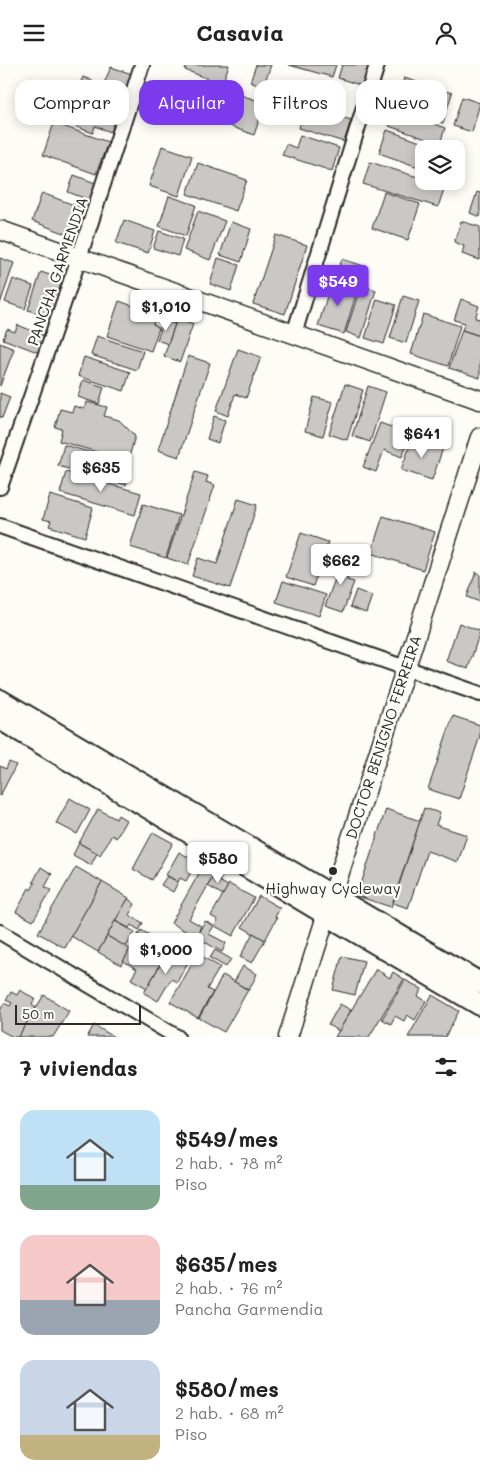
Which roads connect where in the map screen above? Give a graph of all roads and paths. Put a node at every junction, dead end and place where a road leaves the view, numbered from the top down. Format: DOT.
graph roads {
  1 [pos="142,65"];
  2 [pos="377,65"];
  3 [pos="0,230"];
  4 [pos="79,258"];
  5 [pos="294,334"];
  6 [pos="480,400"];
  7 [pos="480,437"];
  8 [pos="0,487"];
  9 [pos="0,527"];
  10 [pos="405,667"];
  11 [pos="480,693"];
  12 [pos="0,700"];
  13 [pos="0,719"];
  14 [pos="329,906"];
  15 [pos="0,932"];
  16 [pos="480,983"];
  17 [pos="480,1005"];
  18 [pos="177,1037"];
  19 [pos="288,1037"];
  1 -- 4 [label="street, PANCHA GARMENDIA"];
  2 -- 5 [label="street"];
  3 -- 4 [label="street"];
  4 -- 5 [label="street"];
  4 -- 8 [label="street, PANCHA GARMENDIA"];
  5 -- 6 [label="street"];
  7 -- 10 [label="street, DOCTOR BENIGNO FERREIRA"];
  9 -- 10 [label="street"];
  10 -- 11 [label="street"];
  10 -- 14 [label="street, DOCTOR BENIGNO FERREIRA"];
  12 -- 14 [label="main road"];
  13 -- 14 [label="main road"];
  14 -- 16 [label="main road"];
  14 -- 17 [label="main road"];
  14 -- 19 [label="street, DOCTOR BENIGNO FERREIRA"];
  15 -- 18 [label="street"];
}
